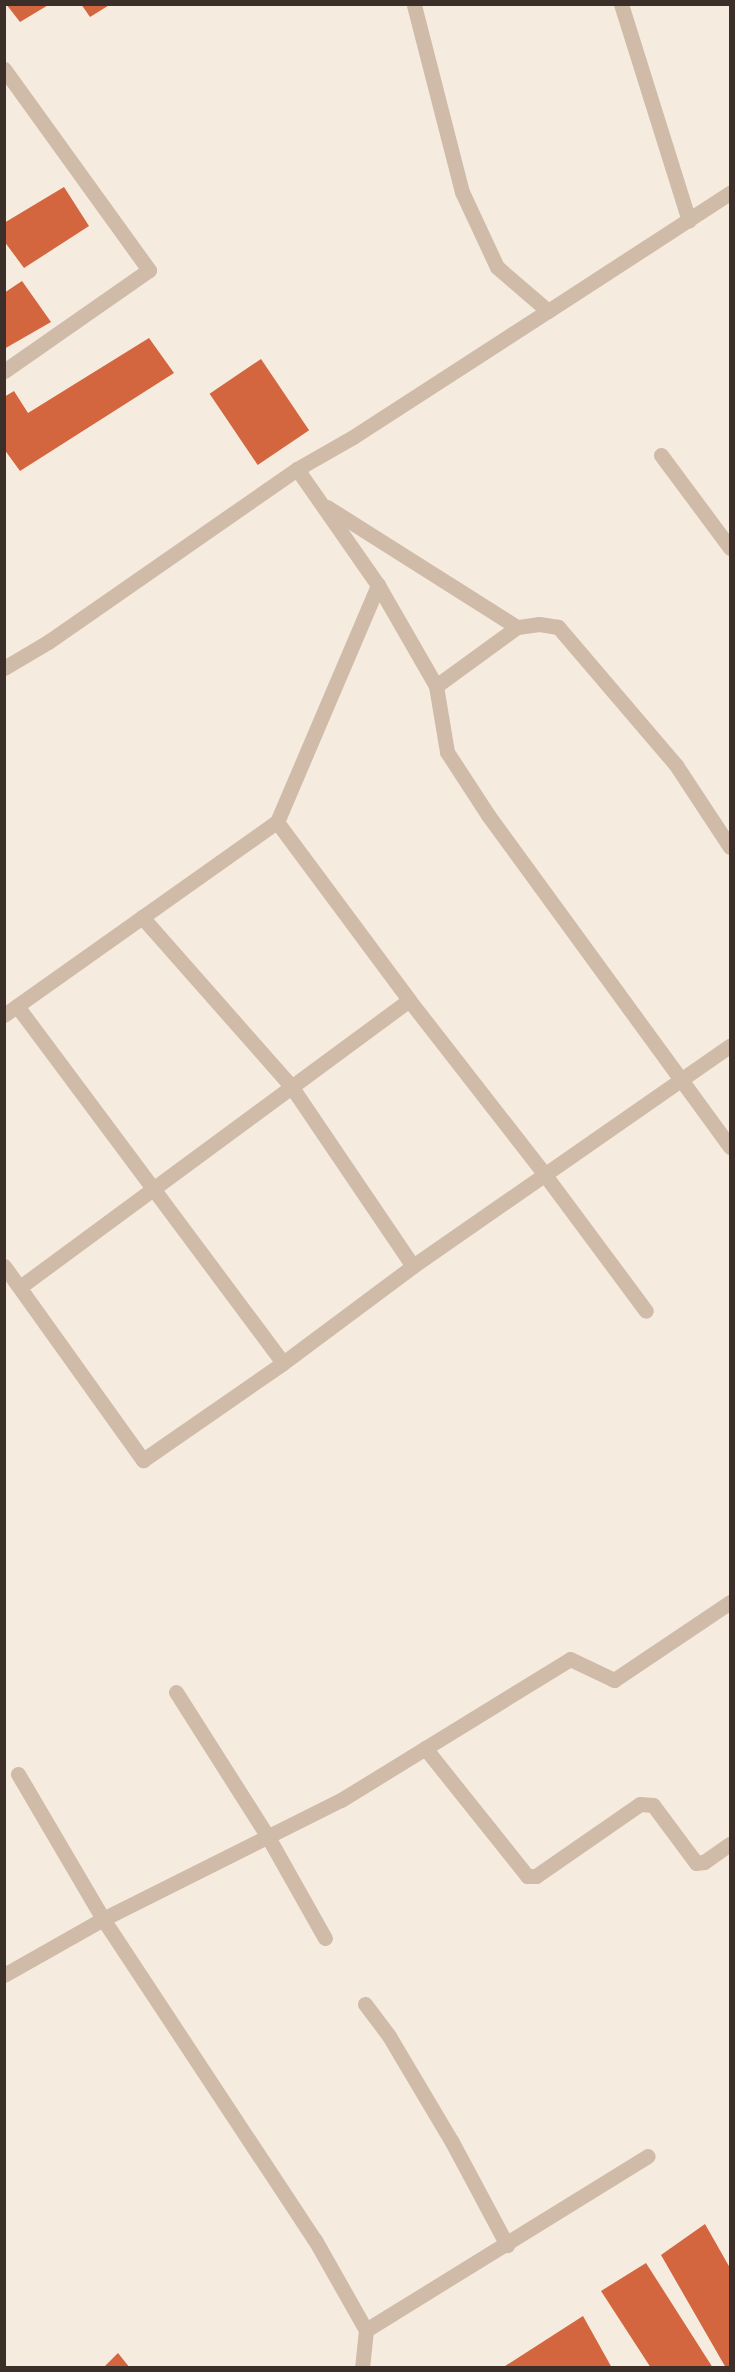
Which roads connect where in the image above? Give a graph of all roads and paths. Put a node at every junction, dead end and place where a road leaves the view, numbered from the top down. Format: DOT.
graph roads {
  1 [pos="621,4"];
  2 [pos="414,5"];
  3 [pos="4,69"];
  4 [pos="730,193"];
  5 [pos="689,221"];
  6 [pos="548,311"];
  7 [pos="4,371"];
  8 [pos="661,454"];
  9 [pos="297,469"];
  10 [pos="322,504"];
  11 [pos="730,548"];
  12 [pos="378,585"];
  13 [pos="517,627"];
  14 [pos="4,668"];
  15 [pos="436,686"];
  16 [pos="277,822"];
  17 [pos="730,847"];
  18 [pos="142,917"];
  19 [pos="409,1000"];
  20 [pos="17,1006"];
  21 [pos="4,1015"];
  22 [pos="730,1046"];
  23 [pos="682,1082"];
  24 [pos="291,1086"];
  25 [pos="730,1147"];
  26 [pos="545,1175"];
  27 [pos="153,1187"];
  28 [pos="4,1266"];
  29 [pos="413,1266"];
  30 [pos="20,1287"];
  31 [pos="646,1311"];
  32 [pos="283,1363"];
  33 [pos="730,1602"];
  34 [pos="176,1692"];
  35 [pos="425,1748"];
  36 [pos="18,1774"];
  37 [pos="268,1837"];
  38 [pos="730,1844"];
  39 [pos="103,1919"];
  40 [pos="325,1938"];
  41 [pos="4,1975"];
  42 [pos="365,2004"];
  43 [pos="648,2156"];
  44 [pos="507,2245"];
  45 [pos="366,2330"];
  46 [pos="362,2367"];
  1 -- 5 [label="street"];
  2 -- 6 [label="street"];
  3 -- 7 [label="street"];
  4 -- 5 [label="street"];
  5 -- 6 [label="street"];
  6 -- 9 [label="street"];
  8 -- 11 [label="street"];
  9 -- 10 [label="street"];
  9 -- 14 [label="street"];
  10 -- 12 [label="street"];
  10 -- 13 [label="street"];
  12 -- 15 [label="street"];
  12 -- 16 [label="street"];
  13 -- 15 [label="street"];
  13 -- 17 [label="street"];
  15 -- 23 [label="street"];
  16 -- 18 [label="street"];
  16 -- 19 [label="street"];
  18 -- 20 [label="street"];
  18 -- 24 [label="street"];
  19 -- 24 [label="street"];
  19 -- 26 [label="street"];
  20 -- 21 [label="street"];
  20 -- 27 [label="street"];
  22 -- 23 [label="street"];
  23 -- 25 [label="street"];
  23 -- 26 [label="street"];
  24 -- 27 [label="street"];
  24 -- 29 [label="street"];
  26 -- 29 [label="street"];
  26 -- 31 [label="street"];
  27 -- 30 [label="street"];
  27 -- 32 [label="street"];
  28 -- 30 [label="street"];
  29 -- 32 [label="street"];
  30 -- 32 [label="street"];
  33 -- 35 [label="street"];
  34 -- 37 [label="street"];
  35 -- 37 [label="street"];
  35 -- 38 [label="street"];
  36 -- 39 [label="street"];
  37 -- 39 [label="street"];
  37 -- 40 [label="street"];
  39 -- 41 [label="street"];
  39 -- 45 [label="street"];
  42 -- 44 [label="street"];
  43 -- 44 [label="street"];
  44 -- 45 [label="street"];
  45 -- 46 [label="street"];
}
